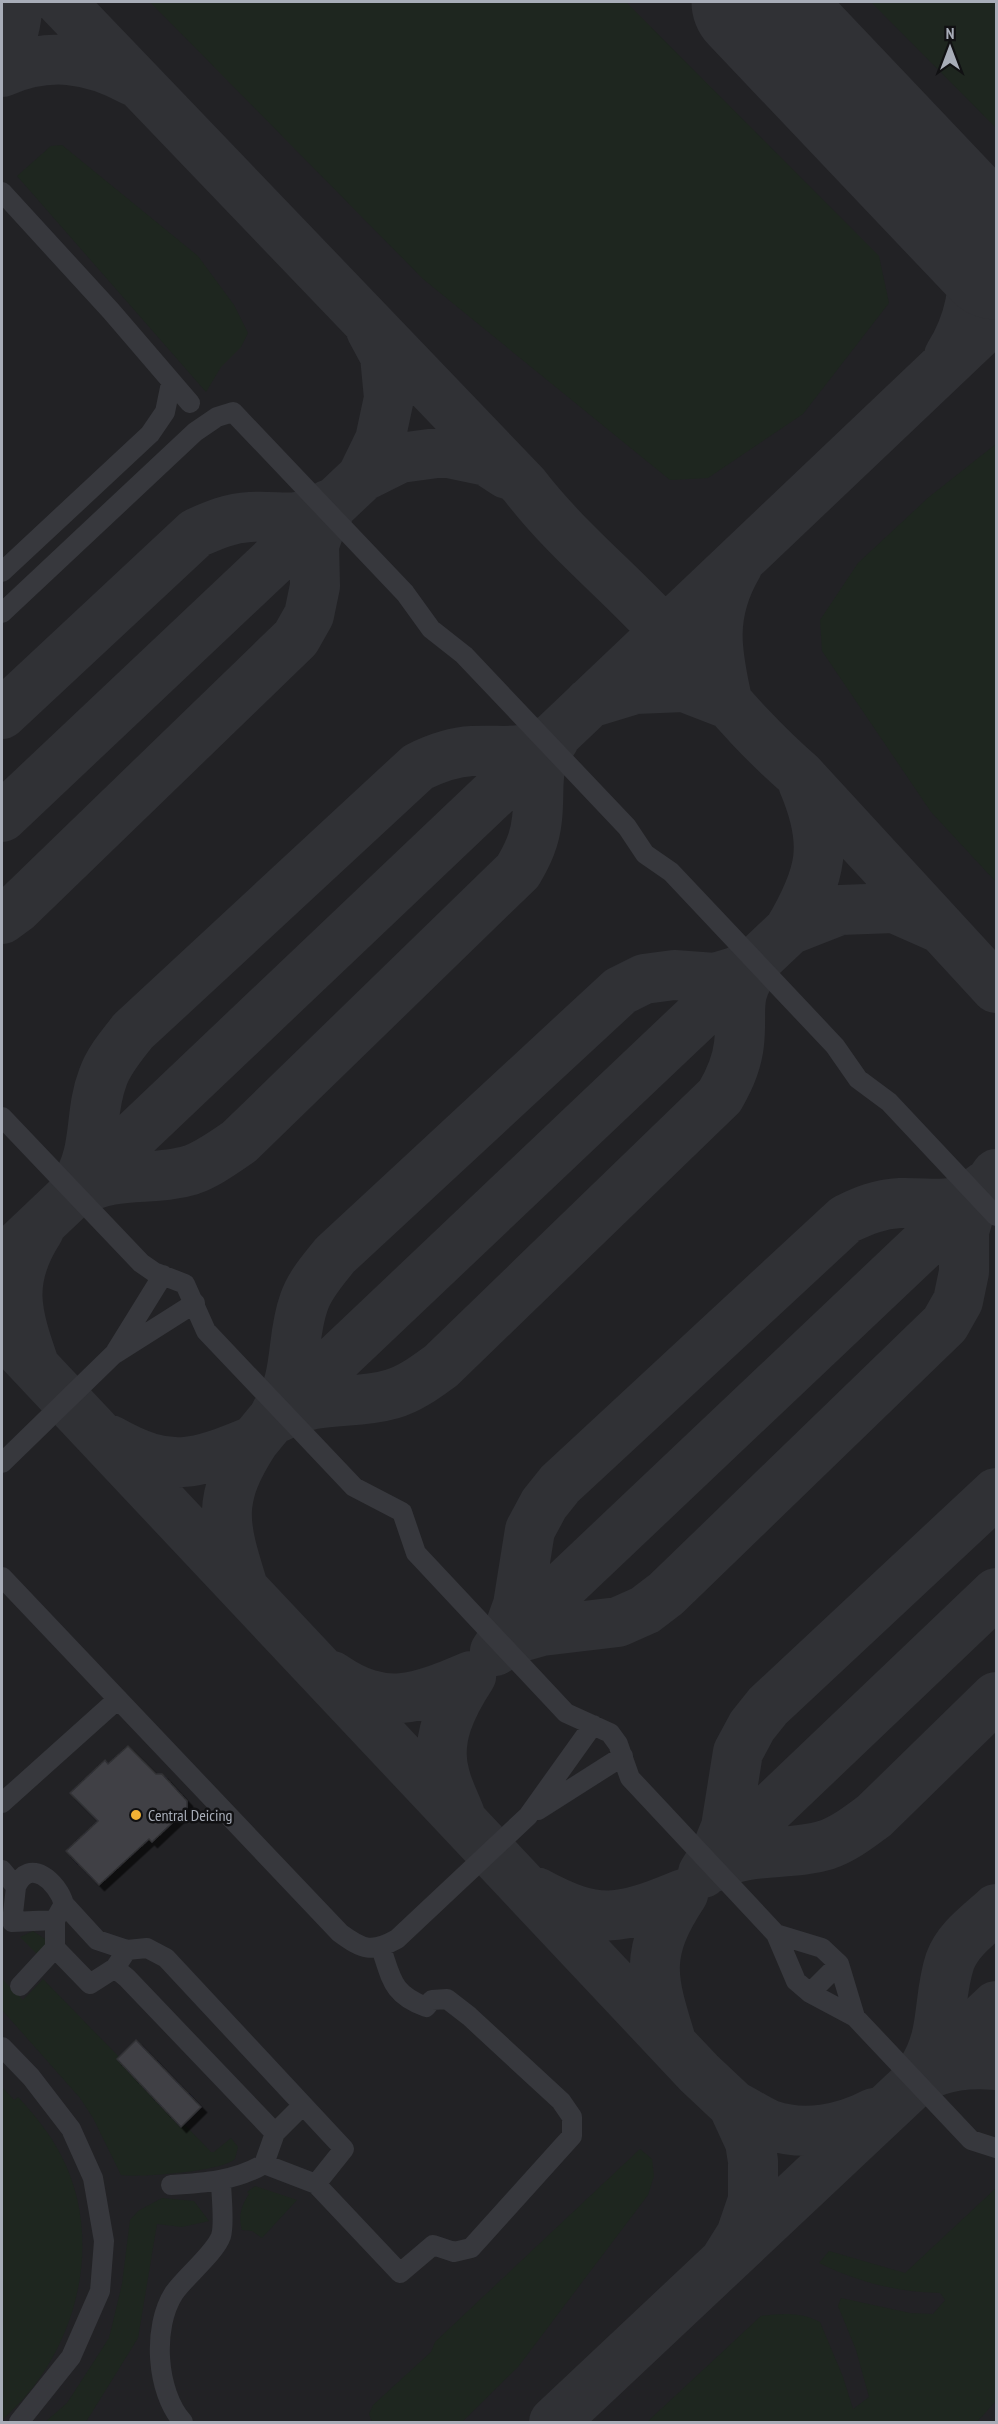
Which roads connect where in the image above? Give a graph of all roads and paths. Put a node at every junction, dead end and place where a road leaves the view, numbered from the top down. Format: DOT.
graph roads {
  1 [pos="2,192"];
  2 [pos="171,383"];
  3 [pos="190,403"];
  4 [pos="2,572"];
  5 [pos="2,613"];
  6 [pos="2,1117"];
  7 [pos="996,1216"];
  8 [pos="163,1275"];
  9 [pos="195,1303"];
  10 [pos="113,1355"];
  11 [pos="2,1463"];
  12 [pos="2,1577"];
  13 [pos="118,1699"];
  14 [pos="593,1725"];
  15 [pos="623,1756"];
  16 [pos="2,1803"];
  17 [pos="528,1816"];
  18 [pos="2,1870"];
  19 [pos="16,1887"];
  20 [pos="60,1912"];
  21 [pos="777,1934"];
  22 [pos="55,1948"];
  23 [pos="381,1948"];
  24 [pos="127,1950"];
  25 [pos="839,1964"];
  26 [pos="115,1968"];
  27 [pos="20,1986"];
  28 [pos="810,1993"];
  29 [pos="855,2017"];
  30 [pos="2,2047"];
  31 [pos="303,2105"];
  32 [pos="274,2133"];
  33 [pos="996,2148"];
  34 [pos="264,2164"];
  35 [pos="221,2181"];
  36 [pos="316,2184"];
  37 [pos="171,2185"];
  38 [pos="19,2422"];
  39 [pos="183,2422"];
  1 -- 2 [label="street"];
  2 -- 3 [label="street"];
  2 -- 4 [label="street"];
  5 -- 7 [label="street"];
  6 -- 8 [label="street"];
  8 -- 9 [label="street"];
  8 -- 10 [label="street"];
  9 -- 10 [label="street"];
  9 -- 14 [label="street"];
  10 -- 11 [label="street"];
  12 -- 13 [label="street"];
  13 -- 16 [label="street"];
  13 -- 23 [label="street"];
  14 -- 15 [label="street"];
  14 -- 17 [label="street"];
  15 -- 17 [label="street"];
  15 -- 21 [label="street"];
  17 -- 23 [label="street"];
  18 -- 19 [label="street"];
  19 -- 20 [label="street"];
  19 -- 20 [label="street"];
  20 -- 22 [label="street"];
  20 -- 24 [label="street"];
  21 -- 25 [label="street"];
  21 -- 28 [label="street"];
  22 -- 26 [label="street"];
  22 -- 27 [label="street"];
  23 -- 36 [label="street"];
  24 -- 26 [label="street"];
  24 -- 31 [label="street"];
  25 -- 28 [label="street"];
  25 -- 29 [label="street"];
  26 -- 32 [label="street"];
  28 -- 29 [label="street"];
  29 -- 33 [label="street"];
  30 -- 38 [label="street"];
  31 -- 32 [label="street"];
  31 -- 36 [label="street"];
  32 -- 34 [label="street"];
  34 -- 35 [label="street"];
  34 -- 36 [label="street"];
  35 -- 37 [label="street"];
  35 -- 39 [label="street"];
}
